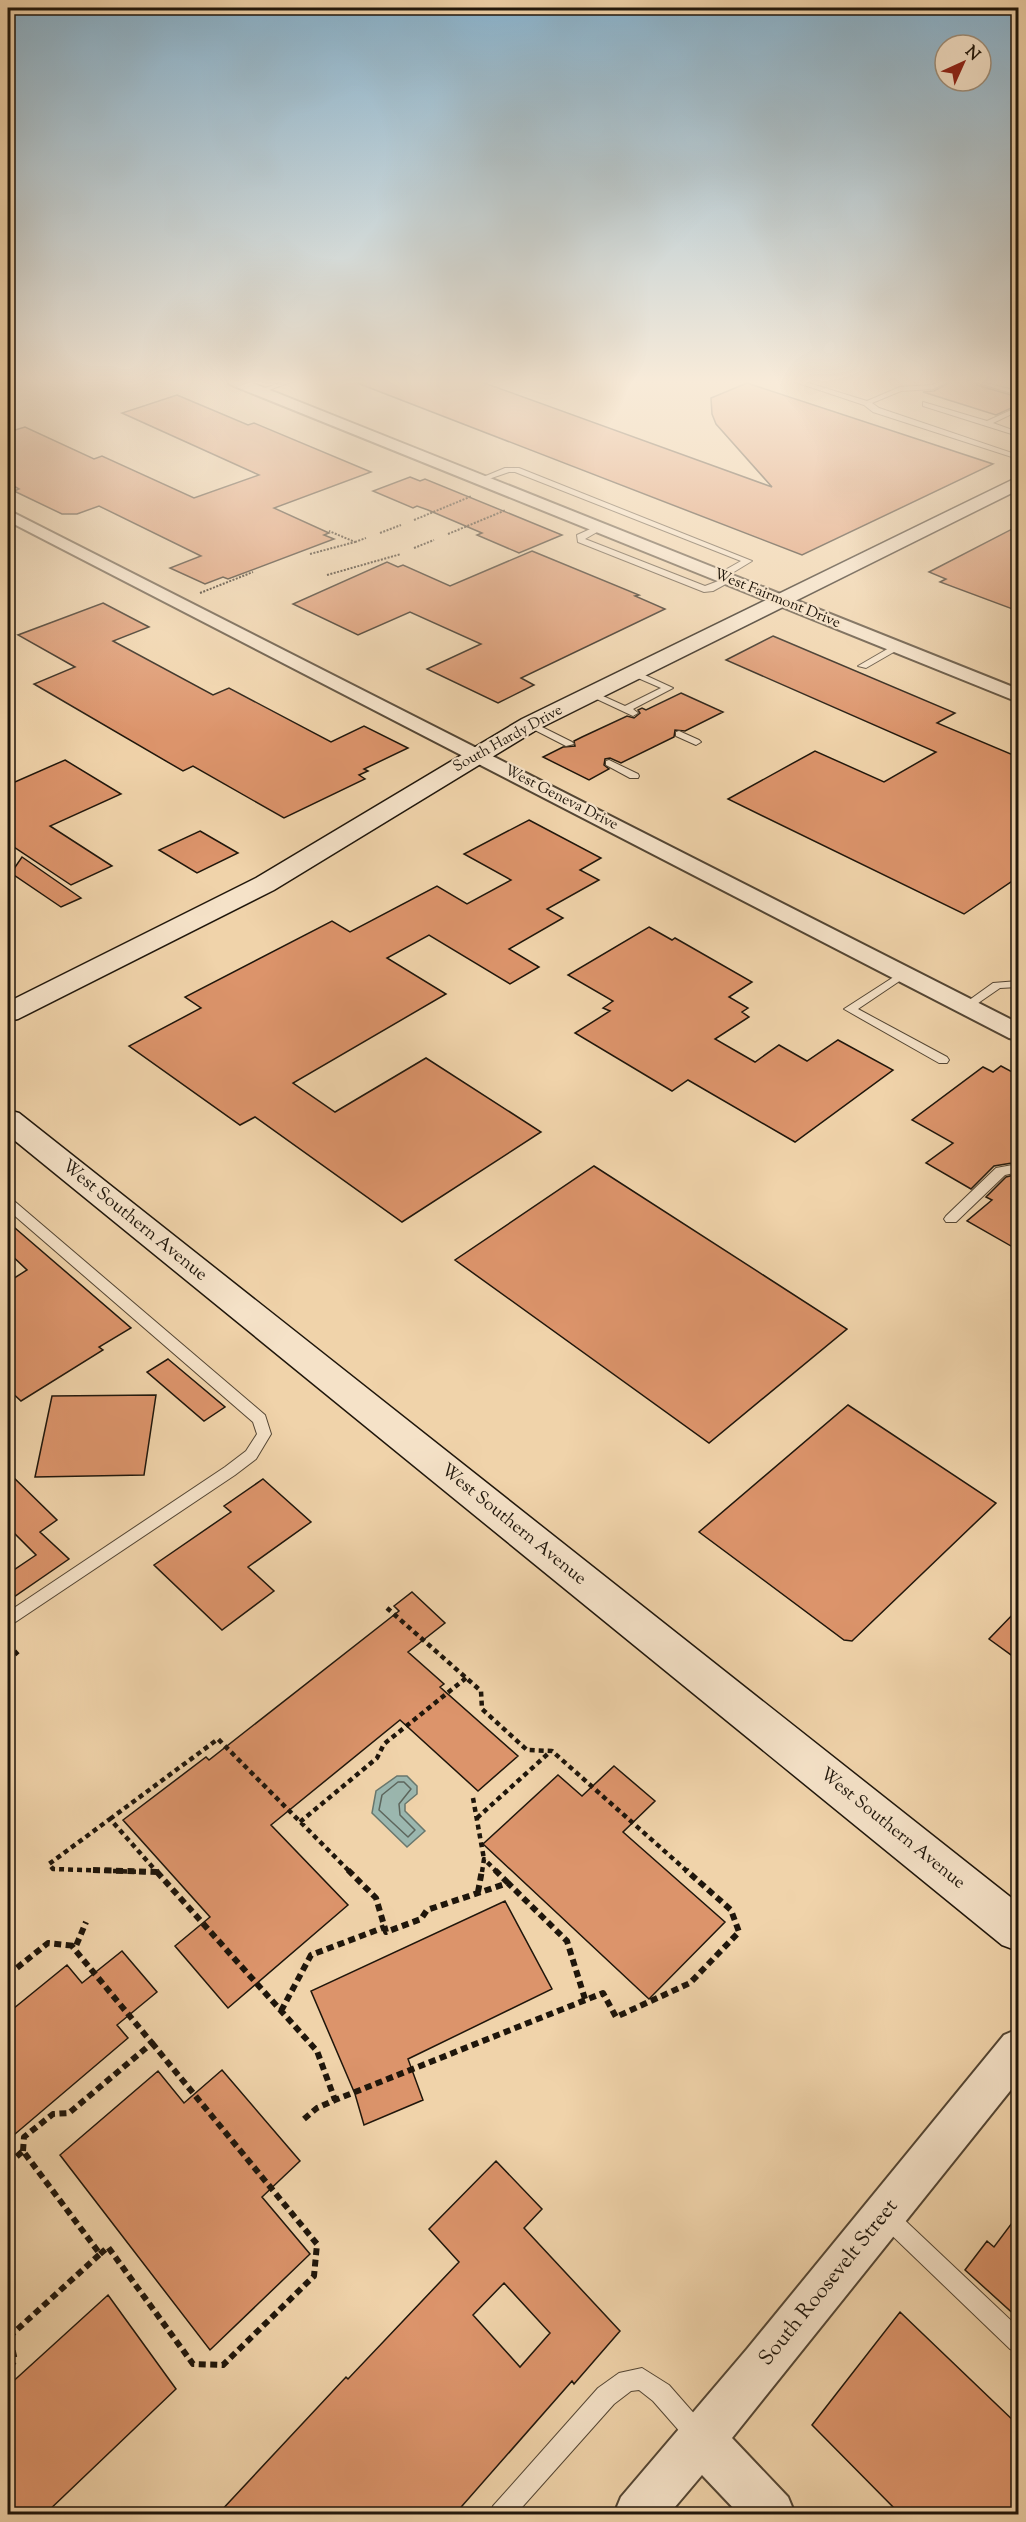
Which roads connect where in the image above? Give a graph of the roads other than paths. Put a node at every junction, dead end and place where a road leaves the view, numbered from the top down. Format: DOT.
graph roads {
  1 [pos="509,499"];
  2 [pos="589,499"];
  3 [pos="986,499"];
  4 [pos="8,515"];
  5 [pos="725,578"];
  6 [pos="780,600"];
  7 [pos="896,647"];
  8 [pos="863,666"];
  9 [pos="634,672"];
  10 [pos="591,694"];
  11 [pos="1018,696"];
  12 [pos="530,724"];
  13 [pos="679,734"];
  14 [pos="696,742"];
  15 [pos="569,744"];
  16 [pos="476,755"];
  17 [pos="609,763"];
  18 [pos="634,776"];
  19 [pos="903,974"];
  20 [pos="1018,984"];
  21 [pos="967,1006"];
  22 [pos="8,1013"];
  23 [pos="1018,1033"];
  24 [pos="943,1059"];
  25 [pos="8,1120"];
  26 [pos="1018,1168"];
  27 [pos="8,1203"];
  28 [pos="951,1220"];
  29 [pos="8,1620"];
  30 [pos="1018,1929"];
  31 [pos="1018,2049"];
  32 [pos="884,2214"];
  33 [pos="1018,2342"];
  34 [pos="700,2438"];
  35 [pos="501,2514"];
  36 [pos="638,2514"];
  37 [pos="771,2514"];
  1 -- 5 [label="street, West Fairmont Drive"];
  2 -- 5 [label="lane"];
  3 -- 6 [label="street, South Hardy Drive"];
  4 -- 16 [label="street, West Geneva Drive"];
  5 -- 6 [label="street, West Fairmont Drive"];
  6 -- 7 [label="street, West Fairmont Drive"];
  6 -- 9 [label="street, South Hardy Drive"];
  7 -- 8 [label="lane"];
  7 -- 11 [label="street, West Fairmont Drive"];
  9 -- 10 [label="street, South Hardy Drive"];
  9 -- 10 [label="lane"];
  10 -- 12 [label="street, South Hardy Drive"];
  12 -- 15 [label="lane"];
  12 -- 16 [label="street, South Hardy Drive"];
  13 -- 14 [label="lane"];
  16 -- 19 [label="street, West Geneva Drive"];
  16 -- 22 [label="street, South Hardy Drive"];
  17 -- 18 [label="lane"];
  19 -- 21 [label="street, West Geneva Drive"];
  19 -- 24 [label="lane"];
  20 -- 21 [label="lane"];
  21 -- 23 [label="street, West Geneva Drive"];
  25 -- 30 [label="street, West Southern Avenue"];
  26 -- 28 [label="lane"];
  27 -- 29 [label="lane"];
  31 -- 32 [label="street, South Roosevelt Street"];
  32 -- 33 [label="lane"];
  32 -- 34 [label="street, South Roosevelt Street"];
  34 -- 35 [label="lane"];
  34 -- 36 [label="street, South Roosevelt Street"];
  34 -- 37 [label="street"];
}
